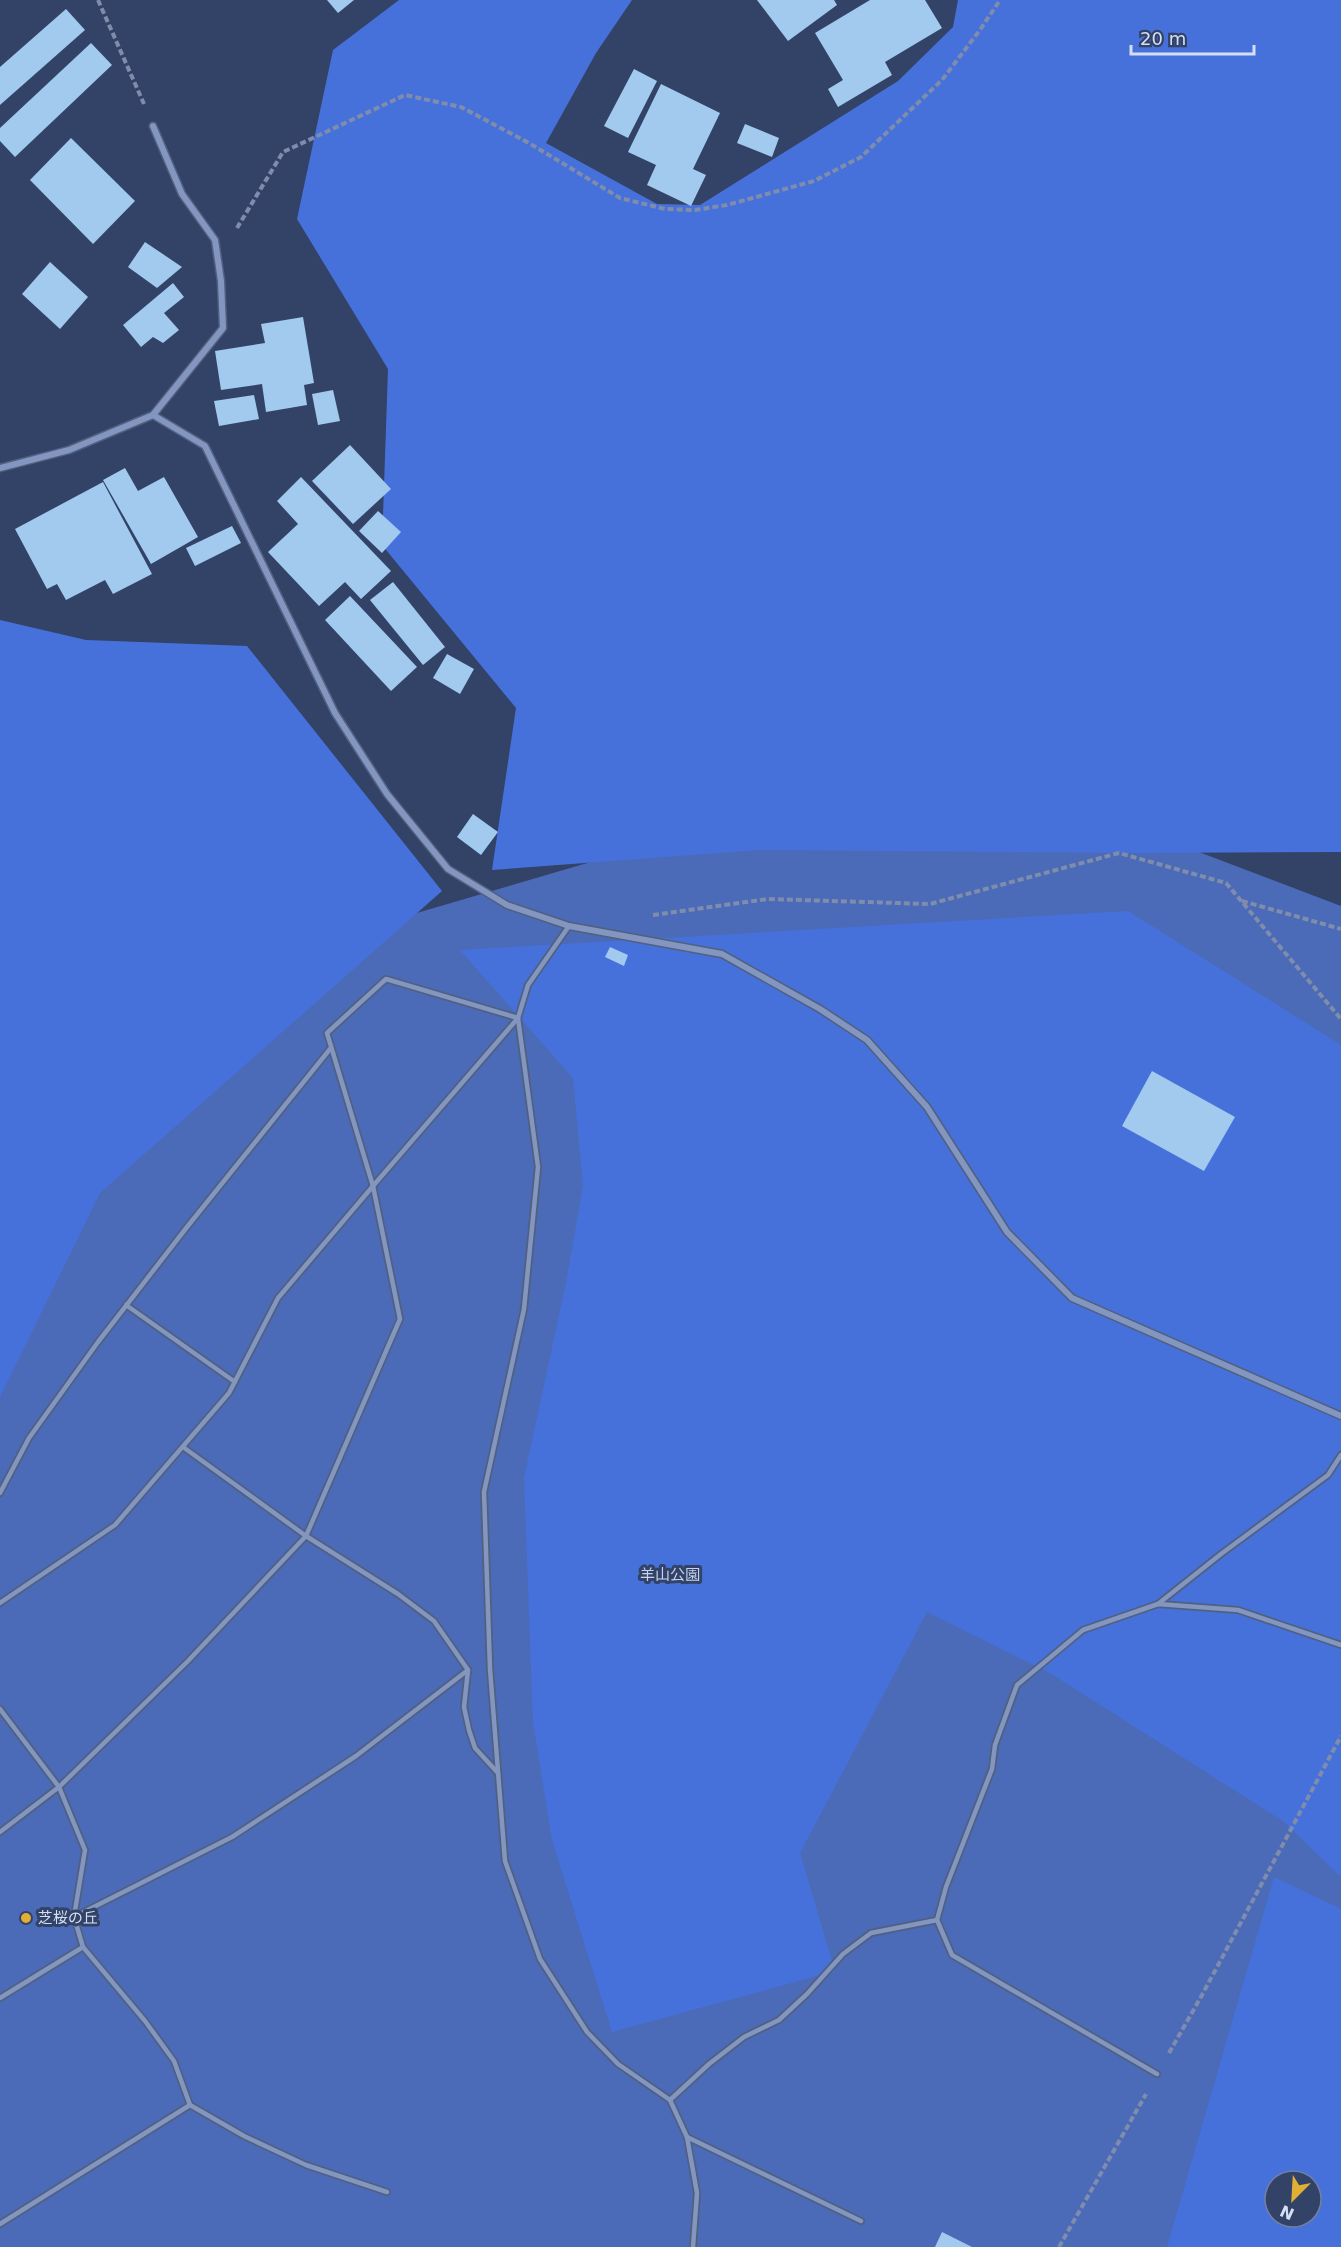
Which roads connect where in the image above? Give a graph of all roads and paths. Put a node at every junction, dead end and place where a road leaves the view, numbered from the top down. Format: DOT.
graph roads {
  1 [pos="98,0"];
  2 [pos="1000,0"];
  3 [pos="153,126"];
  4 [pos="218,260"];
  5 [pos="153,415"];
  6 [pos="0,468"];
  7 [pos="1241,900"];
  8 [pos="651,915"];
  9 [pos="569,926"];
  10 [pos="1341,929"];
  11 [pos="519,1018"];
  12 [pos="1341,1019"];
  13 [pos="330,1049"];
  14 [pos="373,1186"];
  15 [pos="126,1305"];
  16 [pos="235,1382"];
  17 [pos="1341,1416"];
  18 [pos="183,1447"];
  19 [pos="1341,1455"];
  20 [pos="0,1494"];
  21 [pos="306,1536"];
  22 [pos="0,1603"];
  23 [pos="1158,1604"];
  24 [pos="1341,1645"];
  25 [pos="468,1670"];
  26 [pos="0,1709"];
  27 [pos="1341,1736"];
  28 [pos="498,1773"];
  29 [pos="59,1787"];
  30 [pos="0,1832"];
  31 [pos="74,1917"];
  32 [pos="937,1920"];
  33 [pos="83,1947"];
  34 [pos="0,1998"];
  35 [pos="1157,2073"];
  36 [pos="670,2100"];
  37 [pos="190,2105"];
  38 [pos="687,2137"];
  39 [pos="387,2192"];
  40 [pos="861,2221"];
  41 [pos="0,2224"];
  42 [pos="693,2247"];
  43 [pos="1059,2247"];
  1 -- 3 [label="path"];
  2 -- 4 [label="path"];
  3 -- 4 [label="street"];
  4 -- 5 [label="street"];
  5 -- 6 [label="street"];
  5 -- 9 [label="street"];
  7 -- 8 [label="path"];
  7 -- 10 [label="path"];
  7 -- 12 [label="path"];
  9 -- 11 [label="lane"];
  9 -- 17 [label="street"];
  11 -- 13 [label="lane"];
  11 -- 14 [label="lane"];
  11 -- 28 [label="lane"];
  13 -- 14 [label="lane"];
  13 -- 15 [label="lane"];
  14 -- 16 [label="lane"];
  14 -- 21 [label="lane"];
  15 -- 16 [label="lane"];
  15 -- 20 [label="lane"];
  16 -- 18 [label="lane"];
  18 -- 21 [label="lane"];
  18 -- 22 [label="lane"];
  19 -- 23 [label="lane"];
  21 -- 25 [label="lane"];
  21 -- 29 [label="lane"];
  23 -- 24 [label="lane"];
  23 -- 32 [label="lane"];
  25 -- 28 [label="lane"];
  25 -- 31 [label="lane"];
  26 -- 29 [label="lane"];
  27 -- 35 [label="path"];
  28 -- 36 [label="lane"];
  29 -- 30 [label="lane"];
  29 -- 31 [label="lane"];
  31 -- 33 [label="lane"];
  32 -- 35 [label="lane"];
  32 -- 36 [label="lane"];
  33 -- 34 [label="lane"];
  33 -- 37 [label="lane"];
  35 -- 43 [label="path"];
  36 -- 38 [label="lane"];
  37 -- 39 [label="lane"];
  37 -- 41 [label="lane"];
  38 -- 40 [label="lane"];
  38 -- 42 [label="lane"];
}
